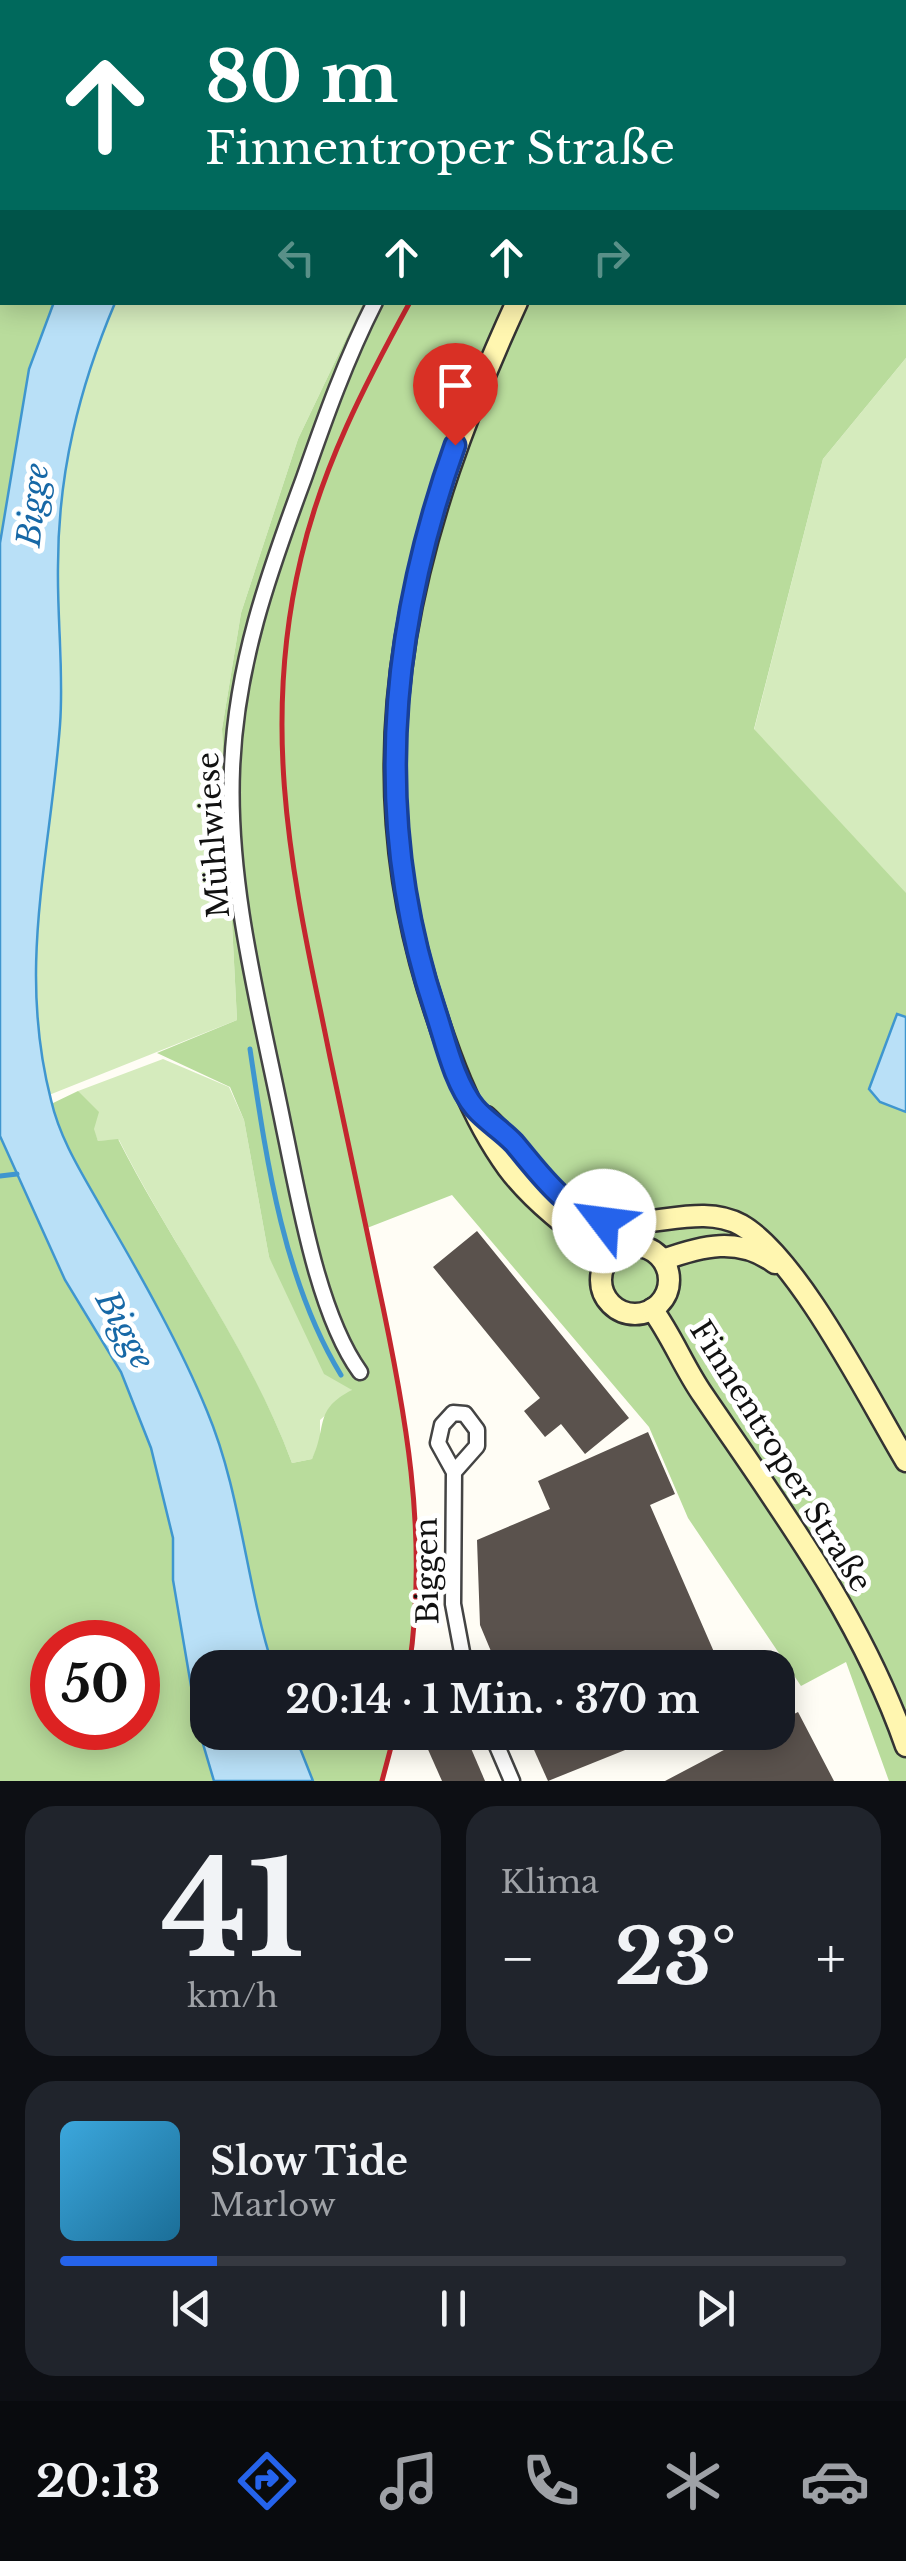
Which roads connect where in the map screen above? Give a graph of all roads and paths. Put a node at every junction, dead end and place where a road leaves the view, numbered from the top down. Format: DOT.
graph roads {
  1 [pos="373,305"];
  2 [pos="516,305"];
  3 [pos="473,1106"];
  4 [pos="609,1258"];
  5 [pos="663,1260"];
  6 [pos="785,1270"];
  7 [pos="652,1309"];
  8 [pos="360,1372"];
  9 [pos="906,1460"];
  10 [pos="454,1472"];
  11 [pos="461,1650"];
  12 [pos="906,1746"];
  13 [pos="499,1750"];
  14 [pos="512,1781"];
  1 -- 8 [label="street, Mühlwiese"];
  2 -- 3 [label="main road"];
  3 -- 4 [label="main road"];
  3 -- 6 [label="main road"];
  4 -- 5 [label="main road"];
  4 -- 7 [label="main road"];
  5 -- 6 [label="main road"];
  5 -- 7 [label="main road"];
  6 -- 9 [label="main road"];
  7 -- 12 [label="main road, Finnentroper Straße"];
  10 -- 11 [label="street, Biggen"];
  13 -- 14 [label="street"];
}
